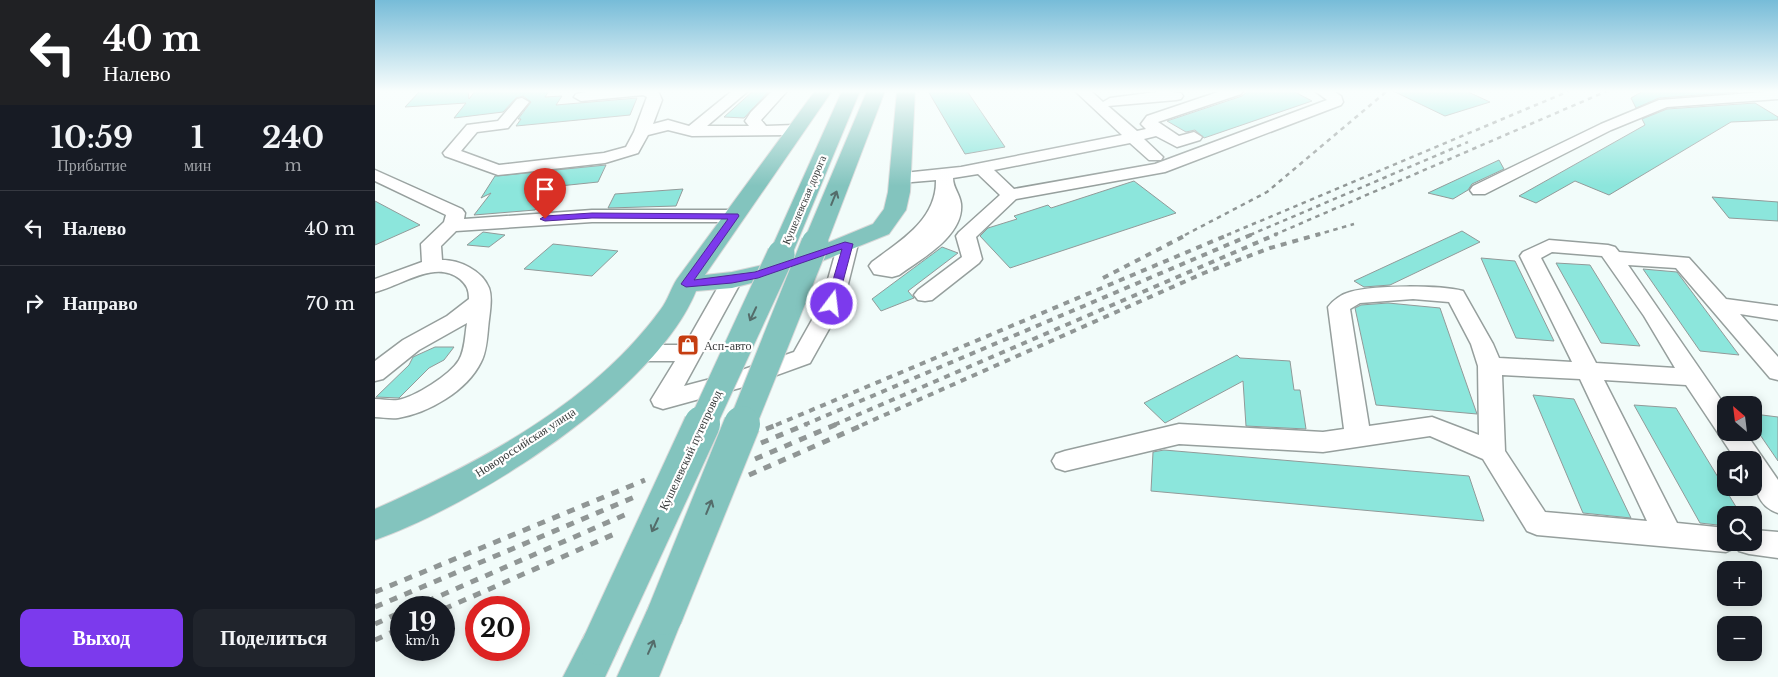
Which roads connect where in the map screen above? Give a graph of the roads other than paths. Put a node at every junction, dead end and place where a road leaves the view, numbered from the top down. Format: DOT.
graph roads {
  1 [pos="505,123"];
  2 [pos="646,123"];
  3 [pos="702,123"];
  4 [pos="754,123"];
  5 [pos="801,123"];
  6 [pos="837,123"];
  7 [pos="863,123"];
  8 [pos="904,123"];
  9 [pos="1118,123"];
  10 [pos="1150,123"];
  11 [pos="1281,123"];
  12 [pos="1617,123"];
  13 [pos="761,130"];
  14 [pos="795,130"];
  15 [pos="1158,130"];
  16 [pos="692,131"];
  17 [pos="642,132"];
  18 [pos="1134,137"];
  19 [pos="1194,137"];
  20 [pos="1155,157"];
  21 [pos="982,168"];
  22 [pos="900,178"];
  23 [pos="378,180"];
  24 [pos="1479,190"];
  25 [pos="1010,195"];
  26 [pos="735,216"];
  27 [pos="451,226"];
  28 [pos="848,244"];
  29 [pos="781,254"];
  30 [pos="1613,258"];
  31 [pos="432,266"];
  32 [pos="732,280"];
  33 [pos="686,284"];
  34 [pos="375,286"];
  35 [pos="925,295"];
  36 [pos="480,301"];
  37 [pos="1720,305"];
  38 [pos="1778,313"];
  39 [pos="639,353"];
  40 [pos="692,353"];
  41 [pos="1490,366"];
  42 [pos="1588,371"];
  43 [pos="1778,372"];
  44 [pos="375,373"];
  45 [pos="1693,377"];
  46 [pos="375,408"];
  47 [pos="1717,413"];
  48 [pos="1358,437"];
  49 [pos="1492,452"];
  50 [pos="1065,461"];
  51 [pos="1762,478"];
  52 [pos="1778,502"];
  53 [pos="375,513"];
  54 [pos="375,525"];
  55 [pos="1668,535"];
  56 [pos="1717,539"];
  57 [pos="1762,543"];
  58 [pos="1778,545"];
  59 [pos="591,662"];
  60 [pos="638,677"];
  1 -- 17 [label="lane"];
  2 -- 17 [label="lane"];
  3 -- 16 [label="lane"];
  4 -- 13 [label="lane"];
  5 -- 14 [label="main road"];
  6 -- 29 [label="main road, Кушелевская дорога"];
  60 -- 7 [label="main road, one-way, bridge"];
  8 -- 22 [label="main road"];
  9 -- 18 [label="lane"];
  10 -- 15 [label="lane"];
  11 -- 25 [label="lane"];
  12 -- 24 [label="lane"];
  13 -- 14 [label="lane"];
  13 -- 16 [label="lane"];
  14 -- 26 [label="main road"];
  15 -- 18 [label="lane"];
  15 -- 19 [label="lane"];
  16 -- 17 [label="lane"];
  18 -- 20 [label="lane"];
  18 -- 21 [label="lane"];
  21 -- 22 [label="lane"];
  21 -- 25 [label="lane"];
  22 -- 28 [label="main road"];
  23 -- 27 [label="lane"];
  25 -- 35 [label="lane"];
  26 -- 27 [label="lane"];
  26 -- 33 [label="main road"];
  27 -- 31 [label="lane"];
  28 -- 32 [label="main road"];
  28 -- 40 [label="lane"];
  29 -- 59 [label="main road, Кушелевский путепровод, one-way, bridge"];
  30 -- 37 [label="lane"];
  30 -- 42 [label="lane"];
  30 -- 45 [label="lane"];
  31 -- 34 [label="lane"];
  31 -- 36 [label="lane"];
  32 -- 33 [label="main road"];
  32 -- 40 [label="lane"];
  33 -- 39 [label="main road, Новороссийская улица"];
  33 -- 53 [label="main road, Новороссийская улица"];
  36 -- 44 [label="lane"];
  36 -- 46 [label="lane"];
  37 -- 38 [label="lane"];
  37 -- 43 [label="lane"];
  39 -- 40 [label="lane"];
  39 -- 54 [label="main road, Новороссийская улица"];
  41 -- 42 [label="lane"];
  41 -- 48 [label="lane"];
  41 -- 49 [label="lane"];
  42 -- 45 [label="lane"];
  42 -- 55 [label="lane"];
  45 -- 47 [label="lane"];
  48 -- 49 [label="lane"];
  48 -- 50 [label="lane"];
  49 -- 55 [label="lane"];
  51 -- 52 [label="lane"];
  55 -- 56 [label="lane"];
  57 -- 58 [label="lane"];
}
